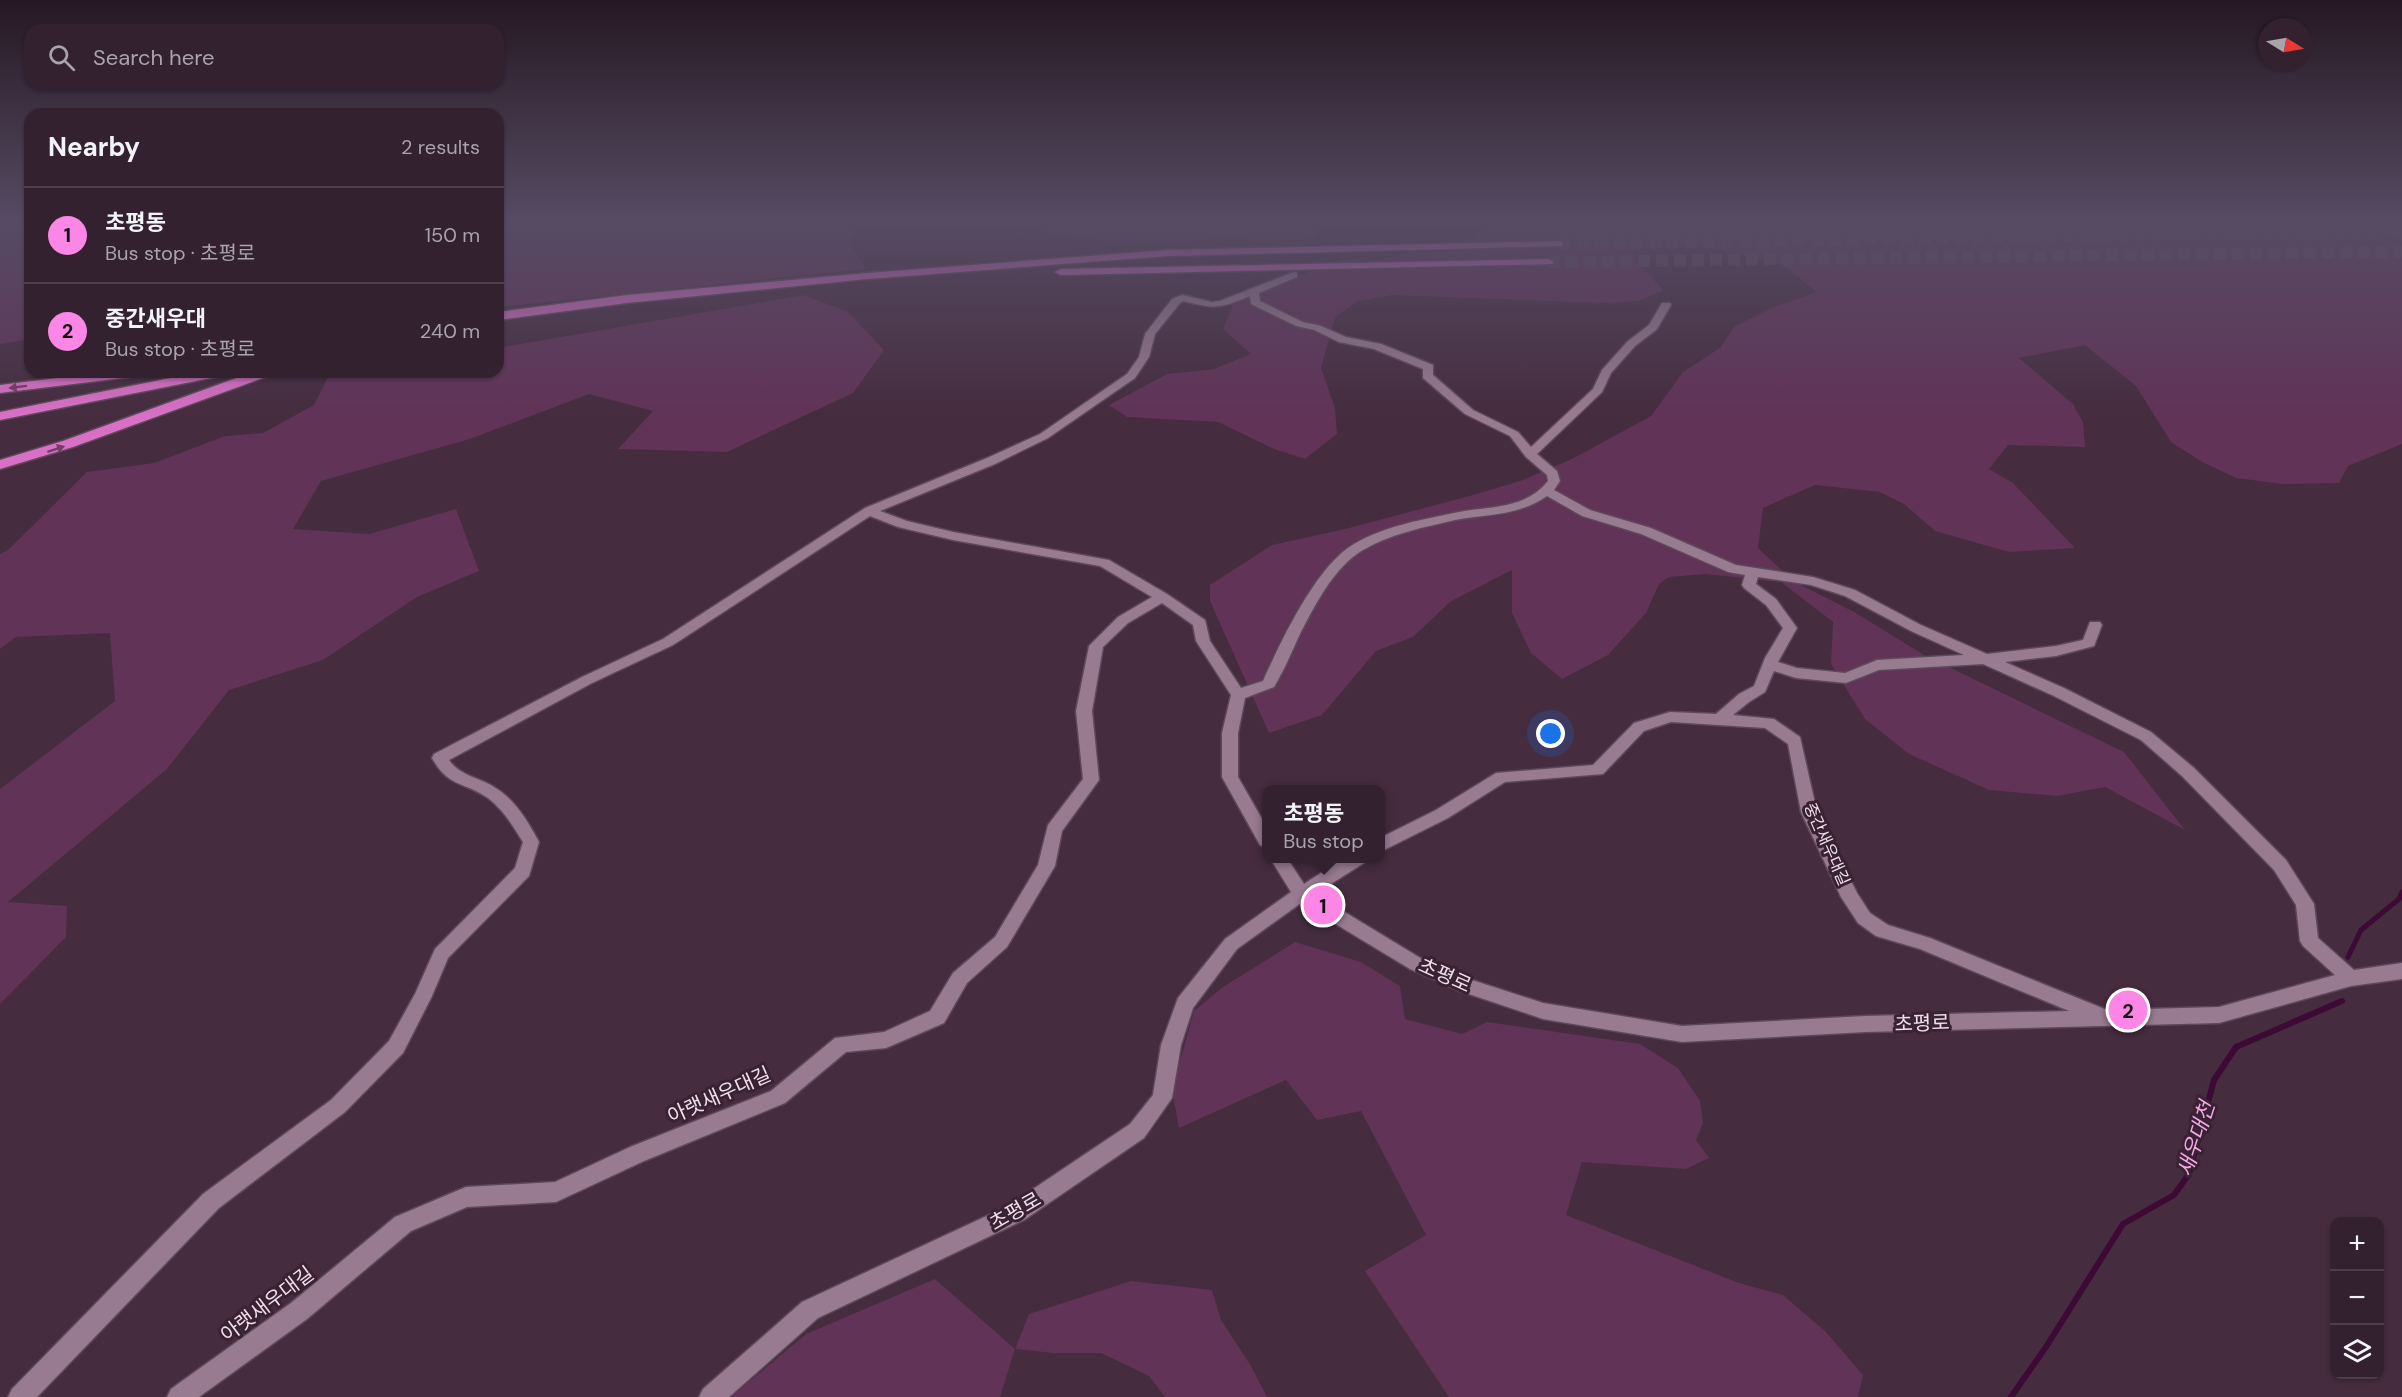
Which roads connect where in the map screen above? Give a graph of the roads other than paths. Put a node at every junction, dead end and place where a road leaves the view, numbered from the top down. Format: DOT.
graph roads {
  1 [pos="754,286"];
  2 [pos="849,286"];
  3 [pos="1266,286"];
  4 [pos="1254,291"];
  5 [pos="1666,305"];
  6 [pos="504,315"];
  7 [pos="504,325"];
  8 [pos="90,378"];
  9 [pos="148,378"];
  10 [pos="191,378"];
  11 [pos="247,378"];
  12 [pos="0,389"];
  13 [pos="0,409"];
  14 [pos="0,416"];
  15 [pos="1530,454"];
  16 [pos="0,465"];
  17 [pos="1546,490"];
  18 [pos="869,511"];
  19 [pos="1752,572"];
  20 [pos="1162,597"];
  21 [pos="2095,625"];
  22 [pos="1982,658"];
  23 [pos="1770,665"];
  24 [pos="1238,694"];
  25 [pos="1719,719"];
  26 [pos="1262,834"];
  27 [pos="1385,843"];
  28 [pos="1281,863"];
  29 [pos="1350,863"];
  30 [pos="1301,894"];
  31 [pos="2402,971"];
  32 [pos="2350,978"];
  33 [pos="2108,1018"];
  34 [pos="20,1397"];
  35 [pos="179,1397"];
  36 [pos="711,1397"];
  1 -- 6 [label="highway"];
  2 -- 7 [label="highway"];
  3 -- 4 [label="street"];
  4 -- 15 [label="street"];
  4 -- 18 [label="street"];
  5 -- 15 [label="street"];
  8 -- 12 [label="highway, one-way"];
  9 -- 13 [label="highway"];
  10 -- 14 [label="highway"];
  16 -- 11 [label="highway, one-way"];
  15 -- 17 [label="street"];
  17 -- 19 [label="street"];
  17 -- 24 [label="street"];
  18 -- 20 [label="street"];
  18 -- 34 [label="street"];
  19 -- 22 [label="street"];
  19 -- 23 [label="street"];
  20 -- 24 [label="street"];
  20 -- 35 [label="street, 아랫새우대길"];
  21 -- 22 [label="street"];
  22 -- 23 [label="street"];
  22 -- 32 [label="street"];
  23 -- 25 [label="street"];
  24 -- 26 [label="street"];
  25 -- 27 [label="street, 중간새우대길"];
  25 -- 33 [label="street, 중간새우대길"];
  28 -- 30 [label="street"];
  29 -- 30 [label="street"];
  30 -- 33 [label="street, 초평로"];
  30 -- 36 [label="street, 초평로"];
  31 -- 32 [label="street, 초평로"];
  32 -- 33 [label="street, 초평로"];
}
